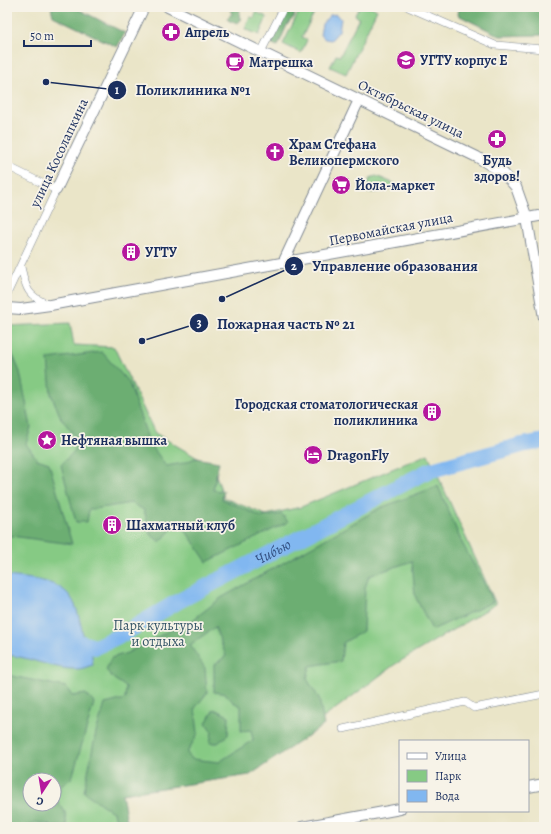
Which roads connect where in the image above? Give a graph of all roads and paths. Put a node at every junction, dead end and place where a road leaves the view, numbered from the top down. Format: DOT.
graph roads {
  1 [pos="144,7"];
  2 [pos="168,7"];
  3 [pos="284,7"];
  4 [pos="408,7"];
  5 [pos="544,49"];
  6 [pos="261,52"];
  7 [pos="359,100"];
  8 [pos="7,166"];
  9 [pos="56,190"];
  10 [pos="544,215"];
  11 [pos="527,218"];
  12 [pos="283,263"];
  13 [pos="20,267"];
  14 [pos="7,294"];
  15 [pos="50,305"];
  16 [pos="7,308"];
  17 [pos="544,318"];
  18 [pos="544,694"];
  19 [pos="343,730"];
  20 [pos="544,784"];
  21 [pos="529,786"];
  22 [pos="399,809"];
  23 [pos="302,827"];
  1 -- 9 [label="main road, улица Косолапкина"];
  2 -- 6 [label="main road, Октябрьская улица"];
  3 -- 6 [label="street"];
  4 -- 5 [label="street"];
  6 -- 7 [label="main road, Октябрьская улица"];
  7 -- 11 [label="main road, Октябрьская улица"];
  7 -- 12 [label="main road"];
  8 -- 9 [label="street"];
  9 -- 13 [label="street, улица Косолапкина"];
  10 -- 11 [label="main road, Первомайская улица"];
  11 -- 12 [label="main road, Первомайская улица"];
  11 -- 17 [label="main road, Октябрьская улица"];
  12 -- 15 [label="main road, Первомайская улица"];
  13 -- 14 [label="street, улица Косолапкина"];
  13 -- 15 [label="street"];
  15 -- 16 [label="main road, Первомайская улица"];
  18 -- 19 [label="street"];
  20 -- 21 [label="main road"];
  22 -- 23 [label="main road"];
}
